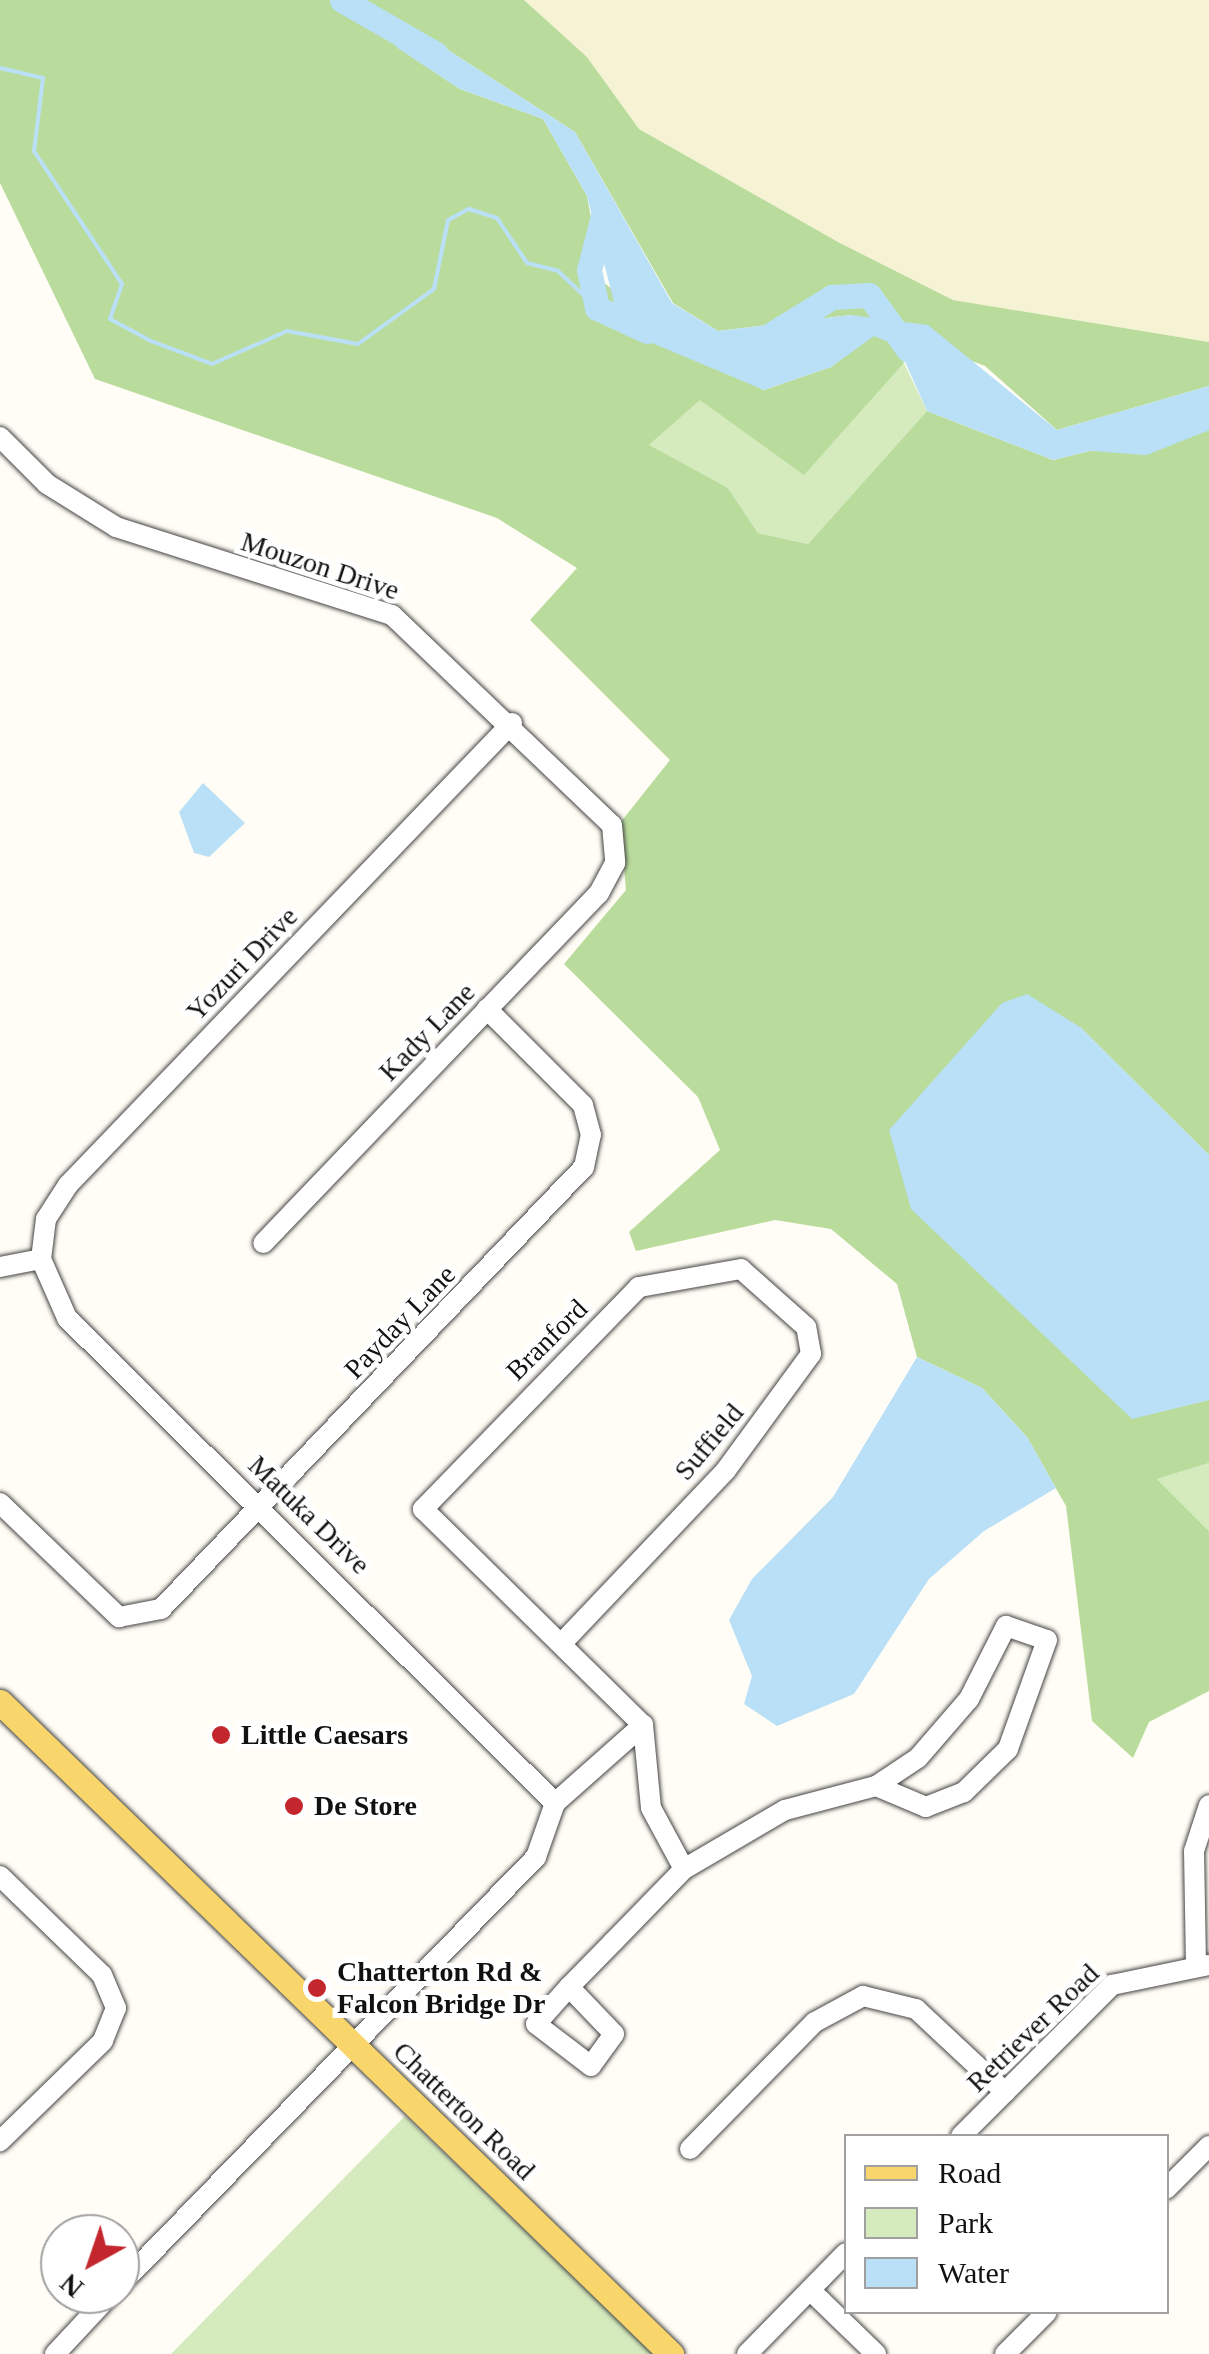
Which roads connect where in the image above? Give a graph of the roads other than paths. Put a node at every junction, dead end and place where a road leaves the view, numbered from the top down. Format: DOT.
graph roads {
  1 [pos="0,437"];
  2 [pos="512,722"];
  3 [pos="616,850"];
  4 [pos="487,1010"];
  5 [pos="262,1243"];
  6 [pos="41,1258"];
  7 [pos="0,1268"];
  8 [pos="741,1269"];
  9 [pos="0,1503"];
  10 [pos="260,1506"];
  11 [pos="562,1644"];
  12 [pos="0,1702"];
  13 [pos="643,1724"];
  14 [pos="876,1786"];
  15 [pos="555,1803"];
  16 [pos="1209,1805"];
  17 [pos="684,1869"];
  18 [pos="2,1881"];
  19 [pos="1202,1965"];
  20 [pos="570,1987"];
  21 [pos="354,2046"];
  22 [pos="1004,2092"];
  23 [pos="963,2134"];
  24 [pos="0,2141"];
  25 [pos="1209,2146"];
  26 [pos="690,2149"];
  27 [pos="1169,2186"];
  28 [pos="844,2255"];
  29 [pos="140,2265"];
  30 [pos="810,2290"];
  31 [pos="92,2314"];
  32 [pos="1045,2314"];
  33 [pos="55,2354"];
  34 [pos="671,2354"];
  35 [pos="747,2354"];
  36 [pos="876,2354"];
  37 [pos="1005,2354"];
  1 -- 2 [label="street, Mouzon Drive"];
  2 -- 3 [label="street, Mouzon Drive"];
  2 -- 6 [label="street, Yozuri Drive"];
  3 -- 4 [label="street, Kady Lane"];
  4 -- 5 [label="street, Kady Lane"];
  4 -- 10 [label="street, Payday Lane"];
  6 -- 7 [label="street"];
  6 -- 10 [label="street, Matuka Drive"];
  8 -- 11 [label="street, Suffield"];
  8 -- 11 [label="street, Branford"];
  9 -- 10 [label="street, Payday Lane"];
  10 -- 15 [label="street, Matuka Drive"];
  11 -- 13 [label="street"];
  12 -- 21 [label="main road, Chatterton Road"];
  13 -- 15 [label="street"];
  13 -- 17 [label="street"];
  14 -- 14 [label="street"];
  14 -- 17 [label="street"];
  15 -- 21 [label="street"];
  16 -- 19 [label="street"];
  17 -- 20 [label="street"];
  18 -- 24 [label="street"];
  19 -- 22 [label="street, Retriever Road"];
  20 -- 20 [label="street"];
  21 -- 29 [label="street"];
  21 -- 34 [label="main road, Chatterton Road"];
  22 -- 23 [label="street, Retriever Road"];
  22 -- 26 [label="street"];
  25 -- 27 [label="street"];
  28 -- 30 [label="street"];
  30 -- 35 [label="street"];
  30 -- 36 [label="street"];
  31 -- 33 [label="street"];
  32 -- 37 [label="street"];
}
